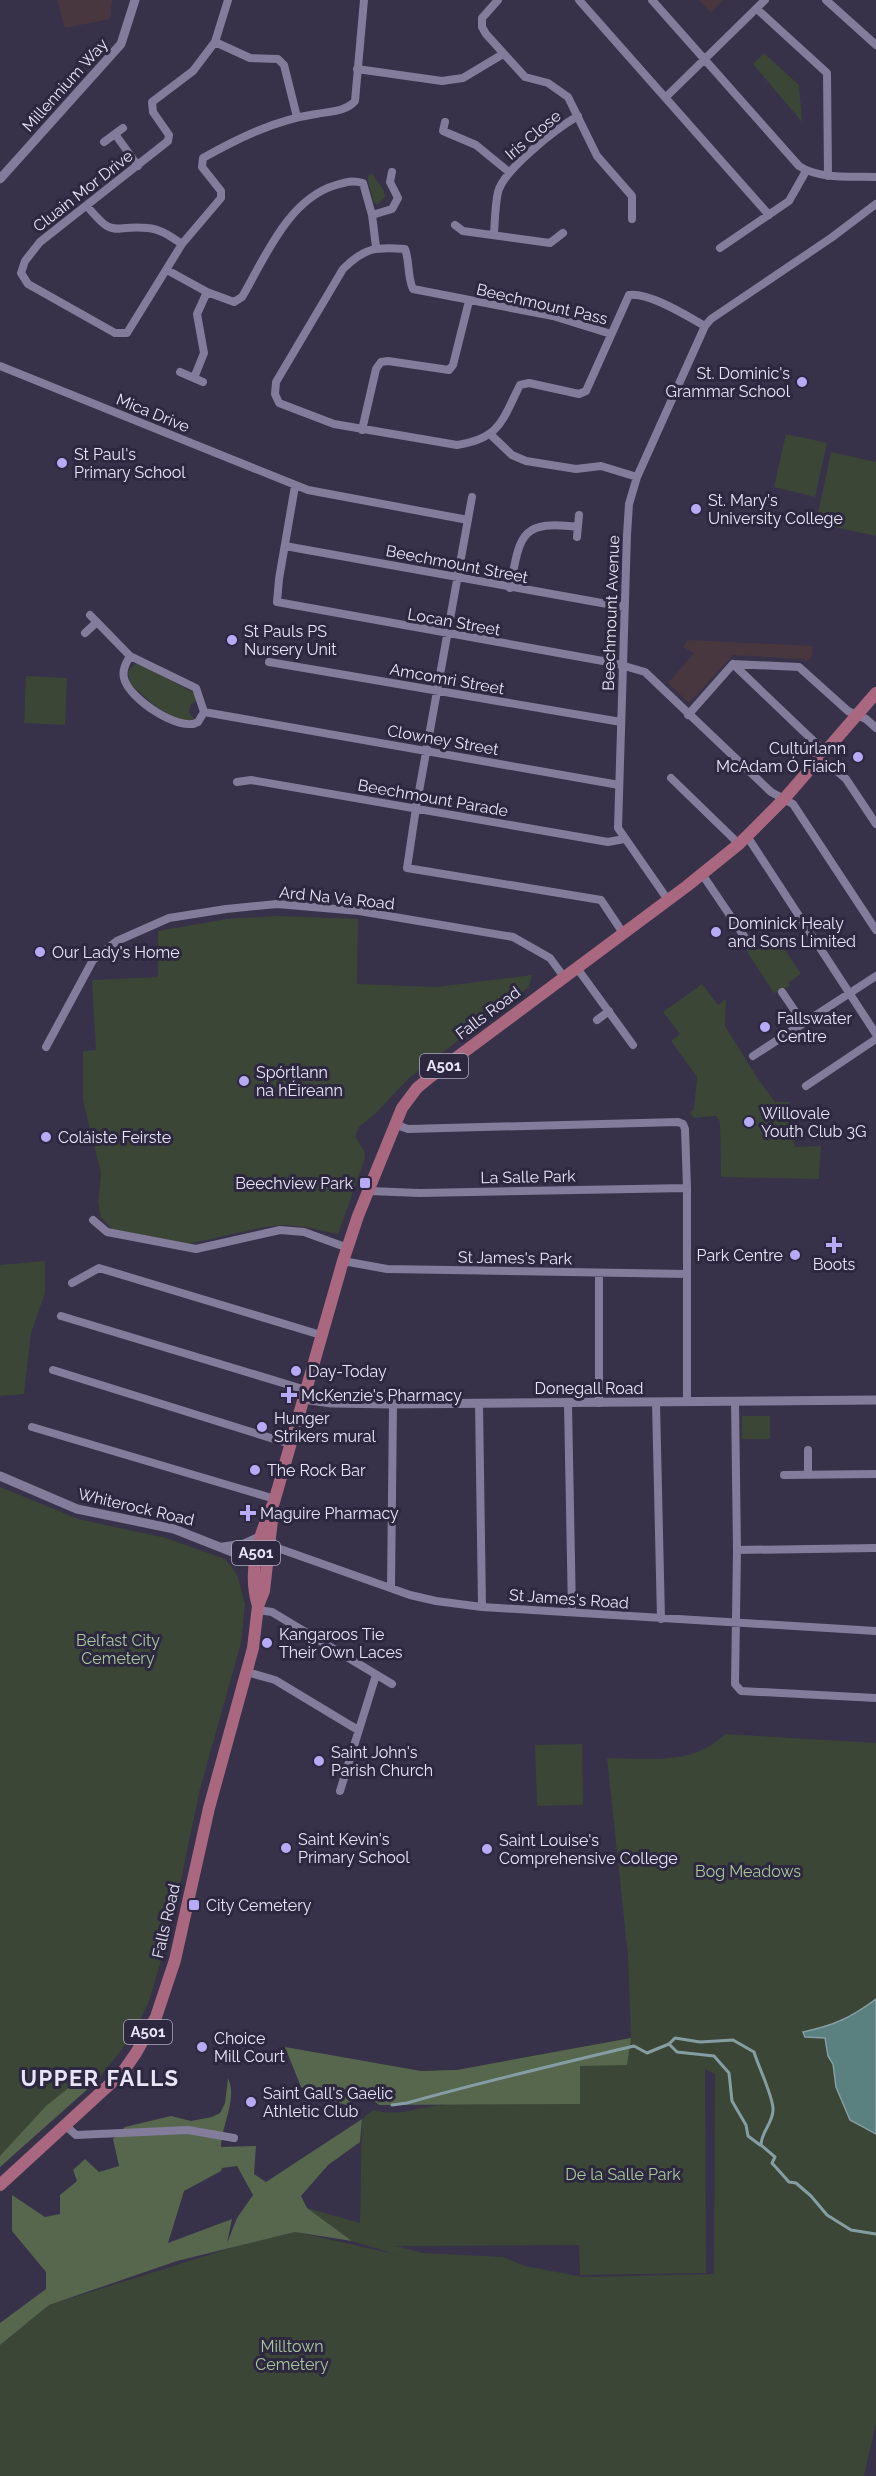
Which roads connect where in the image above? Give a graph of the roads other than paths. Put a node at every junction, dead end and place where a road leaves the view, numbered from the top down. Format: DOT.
graph roads {
  1 [pos="135,0"];
  2 [pos="228,0"];
  3 [pos="364,0"];
  4 [pos="498,0"];
  5 [pos="579,0"];
  6 [pos="652,0"];
  7 [pos="765,0"];
  8 [pos="826,0"];
  9 [pos="757,9"];
  10 [pos="214,42"];
  11 [pos="876,45"];
  12 [pos="503,54"];
  13 [pos="706,60"];
  14 [pos="357,69"];
  15 [pos="666,98"];
  16 [pos="578,116"];
  17 [pos="297,117"];
  18 [pos="445,122"];
  19 [pos="123,128"];
  20 [pos="115,134"];
  21 [pos="104,142"];
  22 [pos="138,166"];
  23 [pos="806,171"];
  24 [pos="392,172"];
  25 [pos="509,172"];
  26 [pos="828,176"];
  27 [pos="876,177"];
  28 [pos="0,179"];
  29 [pos="876,204"];
  30 [pos="87,206"];
  31 [pos="372,215"];
  32 [pos="769,215"];
  33 [pos="632,219"];
  34 [pos="455,225"];
  35 [pos="563,233"];
  36 [pos="494,234"];
  37 [pos="182,244"];
  38 [pos="376,247"];
  39 [pos="720,248"];
  40 [pos="167,270"];
  41 [pos="207,292"];
  42 [pos="469,301"];
  43 [pos="705,326"];
  44 [pos="611,334"];
  45 [pos="0,366"];
  46 [pos="180,372"];
  47 [pos="194,378"];
  48 [pos="203,382"];
  49 [pos="362,430"];
  50 [pos="490,434"];
  51 [pos="637,477"];
  52 [pos="295,486"];
  53 [pos="472,496"];
  54 [pos="579,515"];
  55 [pos="468,520"];
  56 [pos="578,527"];
  57 [pos="577,537"];
  58 [pos="285,546"];
  59 [pos="458,578"];
  60 [pos="510,588"];
  61 [pos="624,607"];
  62 [pos="90,615"];
  63 [pos="97,622"];
  64 [pos="85,633"];
  65 [pos="447,634"];
  66 [pos="130,656"];
  67 [pos="269,662"];
  68 [pos="733,664"];
  69 [pos="622,666"];
  70 [pos="438,691"];
  71 [pos="876,693"];
  72 [pos="204,712"];
  73 [pos="688,715"];
  74 [pos="857,715"];
  75 [pos="621,722"];
  76 [pos="876,728"];
  77 [pos="426,751"];
  78 [pos="823,755"];
  79 [pos="670,778"];
  80 [pos="237,782"];
  81 [pos="619,784"];
  82 [pos="784,799"];
  83 [pos="416,808"];
  84 [pos="876,824"];
  85 [pos="624,838"];
  86 [pos="743,840"];
  87 [pos="702,874"];
  88 [pos="668,900"];
  89 [pos="876,930"];
  90 [pos="624,933"];
  91 [pos="750,945"];
  92 [pos="577,968"];
  93 [pos="876,976"];
  94 [pos="564,977"];
  95 [pos="782,992"];
  96 [pos="850,993"];
  97 [pos="609,1011"];
  98 [pos="597,1020"];
  99 [pos="803,1023"];
  100 [pos="876,1034"];
  101 [pos="876,1039"];
  102 [pos="633,1045"];
  103 [pos="46,1047"];
  104 [pos="753,1056"];
  105 [pos="806,1086"];
  106 [pos="394,1124"];
  107 [pos="687,1188"];
  108 [pos="369,1191"];
  109 [pos="93,1220"];
  110 [pos="348,1248"];
  111 [pos="343,1261"];
  112 [pos="600,1273"];
  113 [pos="687,1274"];
  114 [pos="72,1283"];
  115 [pos="61,1317"];
  116 [pos="321,1335"];
  117 [pos="53,1370"];
  118 [pos="304,1394"];
  119 [pos="876,1400"];
  120 [pos="735,1401"];
  121 [pos="687,1402"];
  122 [pos="479,1403"];
  123 [pos="599,1403"];
  124 [pos="656,1403"];
  125 [pos="393,1404"];
  126 [pos="567,1404"];
  127 [pos="32,1427"];
  128 [pos="290,1444"];
  129 [pos="808,1450"];
  130 [pos="808,1474"];
  131 [pos="876,1474"];
  132 [pos="784,1475"];
  133 [pos="0,1476"];
  134 [pos="274,1501"];
  135 [pos="264,1541"];
  136 [pos="223,1547"];
  137 [pos="876,1548"];
  138 [pos="737,1550"];
  139 [pos="261,1561"];
  140 [pos="391,1588"];
  141 [pos="482,1607"];
  142 [pos="258,1608"];
  143 [pos="572,1612"];
  144 [pos="661,1618"];
  145 [pos="736,1622"];
  146 [pos="876,1630"];
  147 [pos="248,1672"];
  148 [pos="376,1675"];
  149 [pos="392,1684"];
  150 [pos="876,1698"];
  151 [pos="358,1730"];
  152 [pos="340,1791"];
  153 [pos="66,2126"];
  154 [pos="234,2138"];
  155 [pos="0,2185"];
  1 -- 28 [label="street, Millennium Way"];
  2 -- 10 [label="street, Cluain Mor Drive"];
  3 -- 14 [label="street, Cluain Mor Drive"];
  4 -- 12 [label="street, Iris Close"];
  5 -- 15 [label="street"];
  6 -- 13 [label="street"];
  7 -- 9 [label="street"];
  8 -- 11 [label="street"];
  9 -- 13 [label="street"];
  9 -- 26 [label="street"];
  10 -- 17 [label="street"];
  10 -- 22 [label="street, Cluain Mor Drive"];
  12 -- 14 [label="street"];
  12 -- 16 [label="street, Iris Close"];
  13 -- 15 [label="street"];
  13 -- 23 [label="street"];
  14 -- 17 [label="street, Cluain Mor Drive"];
  15 -- 32 [label="street"];
  16 -- 25 [label="street, Iris Close"];
  16 -- 33 [label="street"];
  17 -- 37 [label="street, Cluain Mor Drive"];
  18 -- 25 [label="street"];
  19 -- 20 [label="street"];
  20 -- 21 [label="street"];
  20 -- 22 [label="street"];
  22 -- 30 [label="street, Cluain Mor Drive"];
  23 -- 26 [label="street"];
  23 -- 32 [label="street"];
  24 -- 31 [label="street"];
  25 -- 36 [label="street, Iris Close"];
  26 -- 27 [label="street"];
  29 -- 43 [label="street"];
  30 -- 37 [label="street"];
  30 -- 40 [label="street, Cluain Mor Drive"];
  31 -- 38 [label="street"];
  31 -- 41 [label="street"];
  32 -- 39 [label="street"];
  34 -- 36 [label="street"];
  35 -- 36 [label="street"];
  37 -- 40 [label="street, Cluain Mor Drive"];
  38 -- 42 [label="street, Beechmount Pass"];
  38 -- 49 [label="street"];
  40 -- 41 [label="street"];
  41 -- 47 [label="street"];
  42 -- 44 [label="street, Beechmount Pass"];
  42 -- 49 [label="street"];
  43 -- 44 [label="street, Beechmount Pass"];
  43 -- 51 [label="street, Beechmount Avenue"];
  44 -- 50 [label="street"];
  45 -- 52 [label="street, Mica Drive"];
  46 -- 47 [label="street"];
  47 -- 48 [label="street"];
  49 -- 50 [label="street"];
  50 -- 51 [label="street"];
  51 -- 61 [label="street, Beechmount Avenue"];
  52 -- 55 [label="street, Mica Drive"];
  52 -- 58 [label="street"];
  53 -- 55 [label="street"];
  54 -- 56 [label="street"];
  55 -- 59 [label="street"];
  56 -- 57 [label="street"];
  56 -- 60 [label="street"];
  58 -- 59 [label="street, Beechmount Street"];
  58 -- 65 [label="street, Locan Street"];
  59 -- 60 [label="street, Beechmount Street"];
  59 -- 65 [label="street"];
  60 -- 61 [label="street, Beechmount Street"];
  61 -- 69 [label="street, Beechmount Avenue"];
  62 -- 63 [label="street"];
  63 -- 64 [label="street"];
  63 -- 66 [label="street"];
  65 -- 69 [label="street, Locan Street"];
  65 -- 70 [label="street"];
  66 -- 72 [label="street"];
  66 -- 72 [label="street"];
  67 -- 70 [label="street, Amcomri Street"];
  68 -- 73 [label="street"];
  68 -- 74 [label="street"];
  68 -- 78 [label="street"];
  69 -- 73 [label="street, Locan Street"];
  69 -- 75 [label="street, Beechmount Avenue"];
  70 -- 75 [label="street, Amcomri Street"];
  70 -- 77 [label="street"];
  71 -- 74 [label="main road, Falls Road / A501"];
  72 -- 77 [label="street, Clowney Street"];
  73 -- 82 [label="street, Locan Street"];
  74 -- 76 [label="street"];
  74 -- 78 [label="main road, Falls Road / A501"];
  75 -- 81 [label="street, Beechmount Avenue"];
  77 -- 81 [label="street, Clowney Street"];
  77 -- 83 [label="street"];
  78 -- 82 [label="main road, Falls Road / A501"];
  78 -- 84 [label="street"];
  79 -- 86 [label="street"];
  80 -- 83 [label="street, Beechmount Parade"];
  81 -- 85 [label="street, Beechmount Avenue"];
  82 -- 86 [label="main road, Falls Road / A501"];
  82 -- 89 [label="street, Locan Street"];
  83 -- 85 [label="street, Beechmount Parade"];
  83 -- 90 [label="street"];
  85 -- 88 [label="street, Beechmount Avenue"];
  86 -- 87 [label="main road, Falls Road / A501"];
  86 -- 96 [label="street"];
  87 -- 88 [label="main road, Falls Road / A501"];
  87 -- 91 [label="street"];
  88 -- 90 [label="main road, Falls Road / A501"];
  90 -- 92 [label="main road, Falls Road / A501"];
  92 -- 94 [label="main road, Falls Road / A501"];
  92 -- 97 [label="street"];
  93 -- 96 [label="street"];
  94 -- 103 [label="street, Ard Na Va Road"];
  94 -- 106 [label="main road, Falls Road / A501"];
  95 -- 99 [label="street"];
  96 -- 99 [label="street"];
  96 -- 100 [label="street"];
  97 -- 98 [label="street"];
  97 -- 102 [label="street"];
  99 -- 104 [label="street"];
  101 -- 105 [label="street"];
  106 -- 107 [label="street"];
  106 -- 108 [label="main road, Falls Road / A501"];
  107 -- 108 [label="street, La Salle Park"];
  107 -- 113 [label="street"];
  108 -- 110 [label="main road, Falls Road / A501"];
  109 -- 110 [label="street"];
  110 -- 111 [label="main road, Falls Road / A501"];
  111 -- 112 [label="street, St James's Park"];
  111 -- 116 [label="main road, Falls Road / A501"];
  112 -- 113 [label="street, St James's Park"];
  112 -- 123 [label="street"];
  113 -- 121 [label="street"];
  114 -- 116 [label="street"];
  115 -- 118 [label="street"];
  116 -- 118 [label="main road, Falls Road / A501"];
  117 -- 128 [label="street"];
  118 -- 125 [label="street, Donegall Road"];
  118 -- 128 [label="main road, Falls Road / A501"];
  119 -- 120 [label="street, Donegall Road"];
  120 -- 121 [label="street, Donegall Road"];
  120 -- 138 [label="street"];
  121 -- 124 [label="street, Donegall Road"];
  122 -- 125 [label="street, Donegall Road"];
  122 -- 126 [label="street, Donegall Road"];
  122 -- 141 [label="street"];
  123 -- 124 [label="street, Donegall Road"];
  123 -- 126 [label="street, Donegall Road"];
  124 -- 144 [label="street"];
  125 -- 140 [label="street"];
  126 -- 143 [label="street"];
  127 -- 134 [label="street"];
  128 -- 134 [label="main road, Falls Road / A501"];
  129 -- 130 [label="street"];
  130 -- 131 [label="street"];
  130 -- 132 [label="street"];
  133 -- 136 [label="street, Whiterock Road"];
  134 -- 135 [label="main road, Falls Road / A501"];
  135 -- 136 [label="street"];
  135 -- 139 [label="main road, Falls Road / A501"];
  135 -- 140 [label="street, St James's Road"];
  136 -- 139 [label="street, Whiterock Road"];
  137 -- 138 [label="street"];
  138 -- 145 [label="street"];
  139 -- 142 [label="main road, Falls Road / A501"];
  140 -- 141 [label="street, St James's Road"];
  141 -- 143 [label="street, St James's Road"];
  142 -- 147 [label="main road, Falls Road / A501"];
  142 -- 148 [label="street"];
  143 -- 144 [label="street, St James's Road"];
  144 -- 145 [label="street, St James's Road"];
  145 -- 146 [label="street, St James's Road"];
  145 -- 150 [label="street"];
  147 -- 151 [label="street"];
  147 -- 153 [label="main road, Falls Road / A501"];
  148 -- 149 [label="street"];
  148 -- 151 [label="street"];
  151 -- 152 [label="street"];
  153 -- 154 [label="street"];
  153 -- 155 [label="main road, Falls Road / A501"];
}
